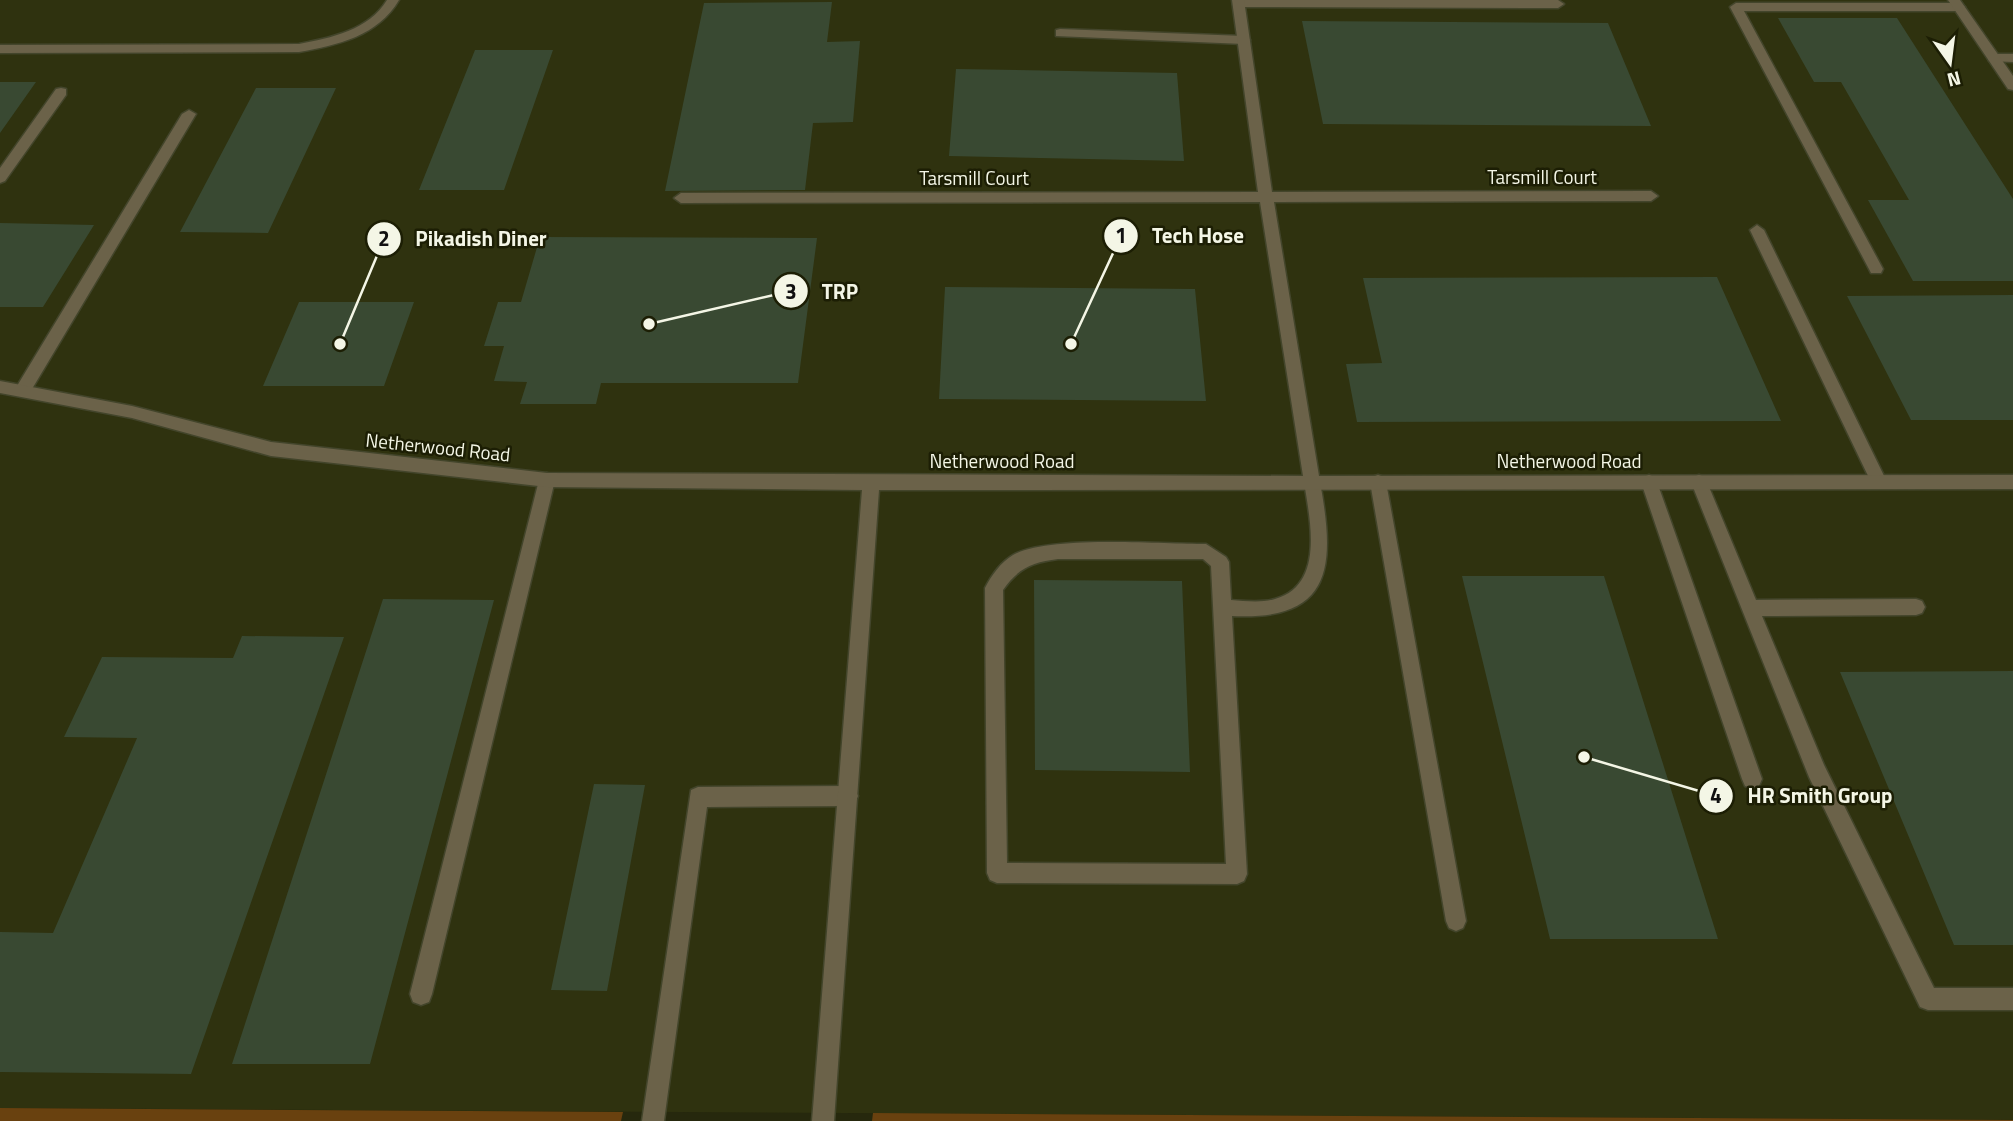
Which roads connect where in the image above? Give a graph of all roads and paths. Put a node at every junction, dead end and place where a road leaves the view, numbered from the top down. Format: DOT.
graph roads {
  1 [pos="393,0"];
  2 [pos="1238,2"];
  3 [pos="1957,3"];
  4 [pos="1558,4"];
  5 [pos="1060,33"];
  6 [pos="1244,40"];
  7 [pos="0,49"];
  8 [pos="1994,58"];
  9 [pos="2013,58"];
  10 [pos="2013,86"];
  11 [pos="61,92"];
  12 [pos="189,114"];
  13 [pos="0,178"];
  14 [pos="1651,196"];
  15 [pos="1266,197"];
  16 [pos="681,198"];
  17 [pos="1757,230"];
  18 [pos="1876,269"];
  19 [pos="0,387"];
  20 [pos="23,390"];
  21 [pos="547,480"];
  22 [pos="1312,482"];
  23 [pos="1378,482"];
  24 [pos="1649,482"];
  25 [pos="1699,482"];
  26 [pos="1879,482"];
  27 [pos="2013,482"];
  28 [pos="871,483"];
  29 [pos="1916,607"];
  30 [pos="1223,608"];
  31 [pos="1751,608"];
  32 [pos="1752,779"];
  33 [pos="848,796"];
  34 [pos="1457,921"];
  35 [pos="421,994"];
  36 [pos="2013,999"];
  37 [pos="653,1121"];
  38 [pos="823,1121"];
  1 -- 7 [label="street"];
  2 -- 4 [label="street"];
  2 -- 6 [label="street"];
  3 -- 8 [label="street"];
  3 -- 18 [label="street"];
  5 -- 6 [label="street"];
  6 -- 15 [label="street"];
  8 -- 9 [label="street"];
  8 -- 10 [label="street"];
  11 -- 13 [label="street"];
  12 -- 20 [label="street"];
  14 -- 15 [label="street, Tarsmill Court"];
  15 -- 16 [label="street, Tarsmill Court"];
  15 -- 22 [label="street"];
  17 -- 26 [label="street"];
  19 -- 20 [label="street, Netherwood Road"];
  20 -- 21 [label="street, Netherwood Road"];
  21 -- 28 [label="street, Netherwood Road"];
  21 -- 35 [label="street"];
  22 -- 23 [label="street, Netherwood Road"];
  22 -- 28 [label="street, Netherwood Road"];
  22 -- 30 [label="street"];
  23 -- 24 [label="street, Netherwood Road"];
  23 -- 34 [label="street"];
  24 -- 25 [label="street, Netherwood Road"];
  24 -- 32 [label="street"];
  25 -- 26 [label="street, Netherwood Road"];
  25 -- 31 [label="street"];
  26 -- 27 [label="street, Netherwood Road"];
  28 -- 33 [label="street"];
  29 -- 31 [label="street"];
  30 -- 30 [label="street"];
  31 -- 36 [label="street"];
  33 -- 37 [label="street"];
  33 -- 38 [label="street"];
}
